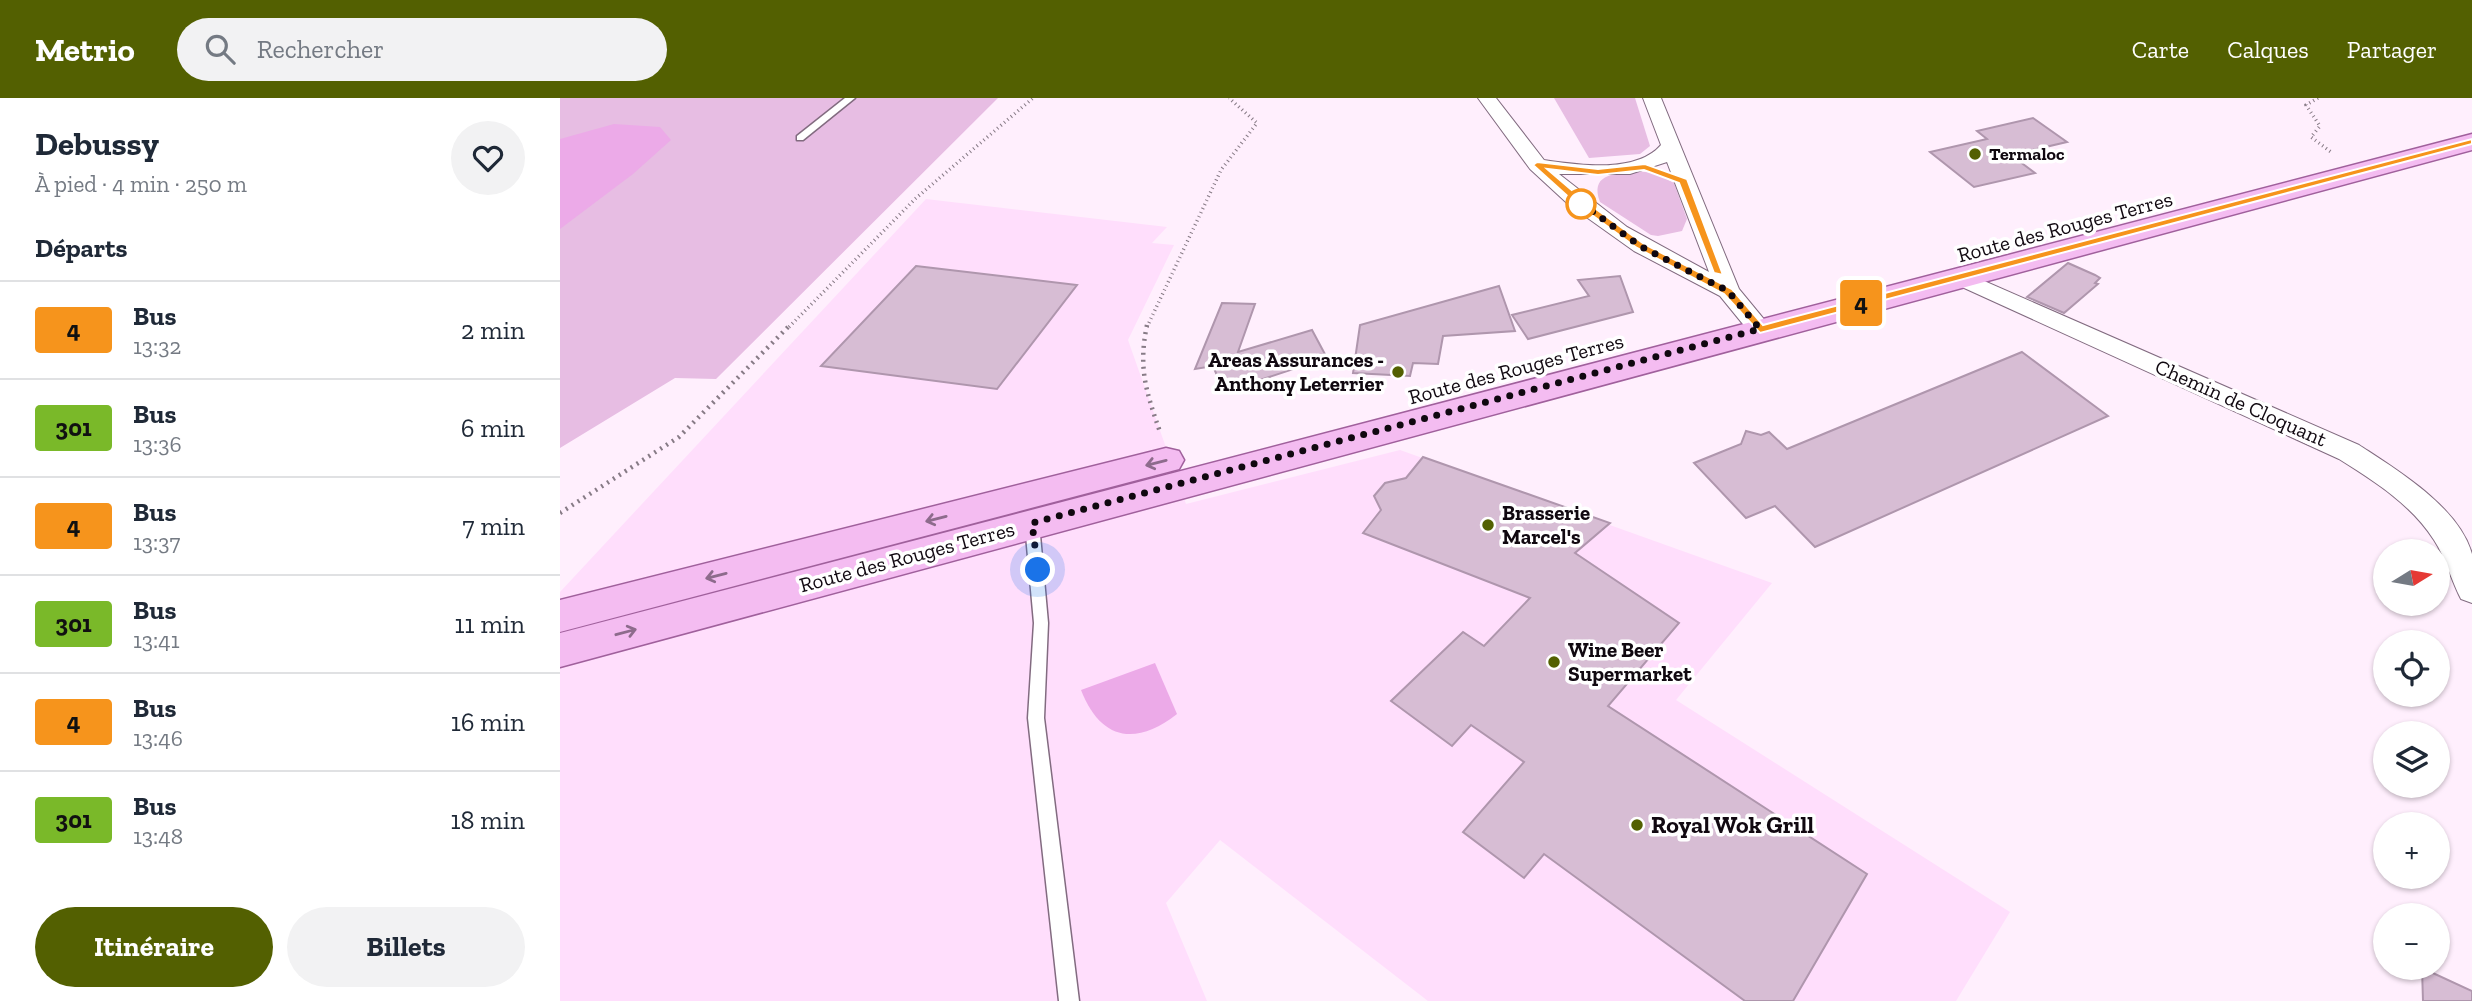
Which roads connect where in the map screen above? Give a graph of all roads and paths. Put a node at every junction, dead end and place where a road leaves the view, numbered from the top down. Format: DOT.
graph roads {
  1 [pos="851,98"];
  2 [pos="1034,98"];
  3 [pos="1229,98"];
  4 [pos="1487,98"];
  5 [pos="1652,98"];
  6 [pos="2318,98"];
  7 [pos="2472,121"];
  8 [pos="800,138"];
  9 [pos="2472,142"];
  10 [pos="1670,147"];
  11 [pos="2337,156"];
  12 [pos="1537,165"];
  13 [pos="1631,166"];
  14 [pos="1598,172"];
  15 [pos="1684,181"];
  16 [pos="1592,212"];
  17 [pos="1686,235"];
  18 [pos="1640,246"];
  19 [pos="1959,277"];
  20 [pos="1744,310"];
  21 [pos="1169,460"];
  22 [pos="560,513"];
  23 [pos="1032,523"];
  24 [pos="2472,591"];
  25 [pos="560,616"];
  26 [pos="560,650"];
  27 [pos="1069,1001"];
  1 -- 8 [label="lane"];
  2 -- 22 [label="path"];
  3 -- 21 [label="path"];
  4 -- 12 [label="street"];
  5 -- 10 [label="street"];
  6 -- 11 [label="path"];
  7 -- 11 [label="main road, Route des Rouges Terres"];
  9 -- 19 [label="main road, Route des Rouges Terres"];
  10 -- 13 [label="street"];
  10 -- 15 [label="street"];
  11 -- 20 [label="main road, Route des Rouges Terres"];
  12 -- 14 [label="street"];
  12 -- 16 [label="street"];
  13 -- 14 [label="street"];
  13 -- 15 [label="street"];
  14 -- 16 [label="street"];
  15 -- 17 [label="street"];
  16 -- 18 [label="street"];
  17 -- 18 [label="street"];
  17 -- 20 [label="street"];
  18 -- 20 [label="street"];
  19 -- 20 [label="main road, Route des Rouges Terres"];
  19 -- 24 [label="street, Chemin de Cloquant"];
  20 -- 21 [label="main road, Route des Rouges Terres"];
  20 -- 23 [label="main road, Route des Rouges Terres"];
  21 -- 25 [label="main road, Route des Rouges Terres, one-way"];
  26 -- 23 [label="main road, Route des Rouges Terres, one-way"];
  23 -- 27 [label="lane"];
}
